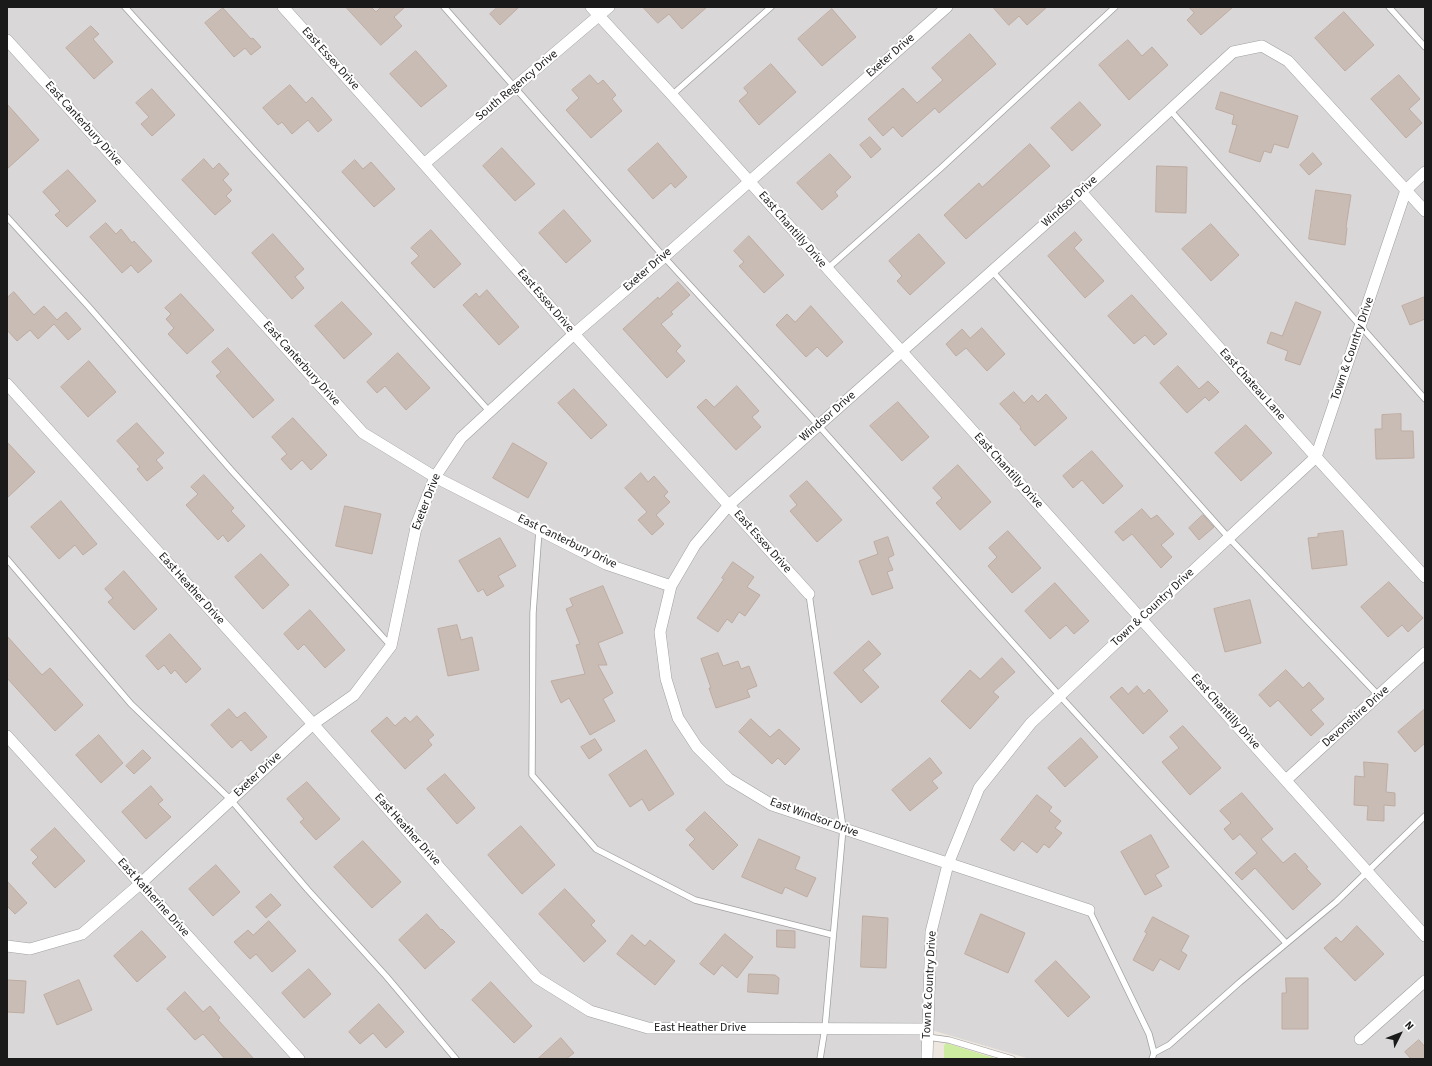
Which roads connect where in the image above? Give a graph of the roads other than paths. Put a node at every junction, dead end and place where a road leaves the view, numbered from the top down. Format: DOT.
graph roads {
  1 [pos="125,7"];
  2 [pos="283,7"];
  3 [pos="444,7"];
  4 [pos="590,7"];
  5 [pos="609,7"];
  6 [pos="771,7"];
  7 [pos="947,7"];
  8 [pos="1115,7"];
  9 [pos="1389,7"];
  10 [pos="598,16"];
  11 [pos="7,40"];
  12 [pos="1425,47"];
  13 [pos="515,87"];
  14 [pos="672,95"];
  15 [pos="1170,110"];
  16 [pos="424,164"];
  17 [pos="1425,172"];
  18 [pos="749,182"];
  19 [pos="1406,190"];
  20 [pos="1081,192"];
  21 [pos="1425,211"];
  22 [pos="7,217"];
  23 [pos="664,257"];
  24 [pos="827,269"];
  25 [pos="992,271"];
  26 [pos="1360,327"];
  27 [pos="574,334"];
  28 [pos="901,353"];
  29 [pos="7,384"];
  30 [pos="1425,399"];
  31 [pos="490,412"];
  32 [pos="819,426"];
  33 [pos="1316,457"];
  34 [pos="435,477"];
  35 [pos="729,505"];
  36 [pos="539,530"];
  37 [pos="1229,538"];
  38 [pos="7,559"];
  39 [pos="1425,577"];
  40 [pos="671,586"];
  41 [pos="809,594"];
  42 [pos="1141,619"];
  43 [pos="391,646"];
  44 [pos="1425,653"];
  45 [pos="1060,696"];
  46 [pos="1379,696"];
  47 [pos="313,724"];
  48 [pos="7,736"];
  49 [pos="1286,780"];
  50 [pos="231,800"];
  51 [pos="1425,816"];
  52 [pos="843,828"];
  53 [pos="948,864"];
  54 [pos="1368,872"];
  55 [pos="140,884"];
  56 [pos="1089,910"];
  57 [pos="833,935"];
  58 [pos="1425,936"];
  59 [pos="1286,943"];
  60 [pos="7,946"];
  61 [pos="1425,981"];
  62 [pos="825,1028"];
  63 [pos="927,1033"];
  64 [pos="1360,1039"];
  65 [pos="1153,1056"];
  66 [pos="299,1059"];
  67 [pos="456,1059"];
  68 [pos="820,1059"];
  69 [pos="927,1059"];
  70 [pos="1012,1059"];
  1 -- 31 [label="lane"];
  2 -- 16 [label="street, East Essex Drive"];
  3 -- 13 [label="lane"];
  4 -- 10 [label="street, East Chantilly Drive"];
  5 -- 10 [label="street, South Regency Drive"];
  6 -- 14 [label="lane"];
  7 -- 18 [label="street, Exeter Drive"];
  8 -- 24 [label="lane"];
  9 -- 12 [label="lane"];
  10 -- 13 [label="street, South Regency Drive"];
  10 -- 14 [label="street, East Chantilly Drive"];
  11 -- 34 [label="street, East Canterbury Drive"];
  13 -- 16 [label="street, South Regency Drive"];
  13 -- 23 [label="lane"];
  14 -- 18 [label="street, East Chantilly Drive"];
  15 -- 19 [label="street, Windsor Drive"];
  15 -- 20 [label="street, Windsor Drive"];
  15 -- 26 [label="lane"];
  16 -- 27 [label="street, East Essex Drive"];
  17 -- 19 [label="street, Town & Country Drive"];
  18 -- 23 [label="street, Exeter Drive"];
  18 -- 24 [label="street, East Chantilly Drive"];
  19 -- 21 [label="street"];
  19 -- 26 [label="street, Town & Country Drive"];
  20 -- 25 [label="street, Windsor Drive"];
  20 -- 33 [label="street, East Chateau Lane"];
  22 -- 43 [label="lane"];
  23 -- 27 [label="street, Exeter Drive"];
  23 -- 32 [label="lane"];
  24 -- 28 [label="street, East Chantilly Drive"];
  25 -- 28 [label="street, Windsor Drive"];
  25 -- 37 [label="lane"];
  26 -- 30 [label="lane"];
  26 -- 33 [label="street, Town & Country Drive"];
  27 -- 31 [label="street, Exeter Drive"];
  27 -- 35 [label="street, East Essex Drive"];
  28 -- 32 [label="street, Windsor Drive"];
  28 -- 42 [label="street, East Chantilly Drive"];
  29 -- 47 [label="street, East Heather Drive"];
  31 -- 34 [label="street, Exeter Drive"];
  32 -- 35 [label="street, Windsor Drive"];
  32 -- 45 [label="lane"];
  33 -- 37 [label="street, Town & Country Drive"];
  33 -- 39 [label="street, East Chateau Lane"];
  34 -- 36 [label="street, East Canterbury Drive"];
  34 -- 43 [label="street, Exeter Drive"];
  35 -- 40 [label="street, East Windsor Drive"];
  35 -- 41 [label="street, East Essex Drive"];
  36 -- 40 [label="street, East Canterbury Drive"];
  36 -- 57 [label="lane"];
  37 -- 42 [label="street, Town & Country Drive"];
  37 -- 46 [label="lane"];
  38 -- 50 [label="lane"];
  40 -- 52 [label="street, East Windsor Drive"];
  41 -- 52 [label="lane"];
  42 -- 45 [label="street, Town & Country Drive"];
  42 -- 49 [label="street, East Chantilly Drive"];
  43 -- 47 [label="street, Exeter Drive"];
  44 -- 46 [label="street, Devonshire Drive"];
  45 -- 53 [label="street, Town & Country Drive"];
  45 -- 59 [label="lane"];
  46 -- 49 [label="street, Devonshire Drive"];
  47 -- 50 [label="street, Exeter Drive"];
  47 -- 62 [label="street, East Heather Drive"];
  48 -- 55 [label="street, East Katherine Drive"];
  49 -- 54 [label="street, East Chantilly Drive"];
  50 -- 55 [label="street, Exeter Drive"];
  50 -- 67 [label="lane"];
  51 -- 54 [label="lane"];
  52 -- 53 [label="street, East Windsor Drive"];
  52 -- 57 [label="lane"];
  53 -- 56 [label="street, East Windsor Drive"];
  53 -- 63 [label="street, Town & Country Drive"];
  54 -- 58 [label="street, East Chantilly Drive"];
  54 -- 59 [label="lane"];
  55 -- 60 [label="street, Exeter Drive"];
  55 -- 66 [label="street, East Katherine Drive"];
  56 -- 65 [label="lane"];
  57 -- 62 [label="lane"];
  59 -- 65 [label="lane"];
  61 -- 64 [label="street"];
  62 -- 63 [label="street, East Heather Drive"];
  62 -- 68 [label="lane"];
  63 -- 69 [label="street, Town & Country Drive"];
  63 -- 70 [label="lane"];
}
